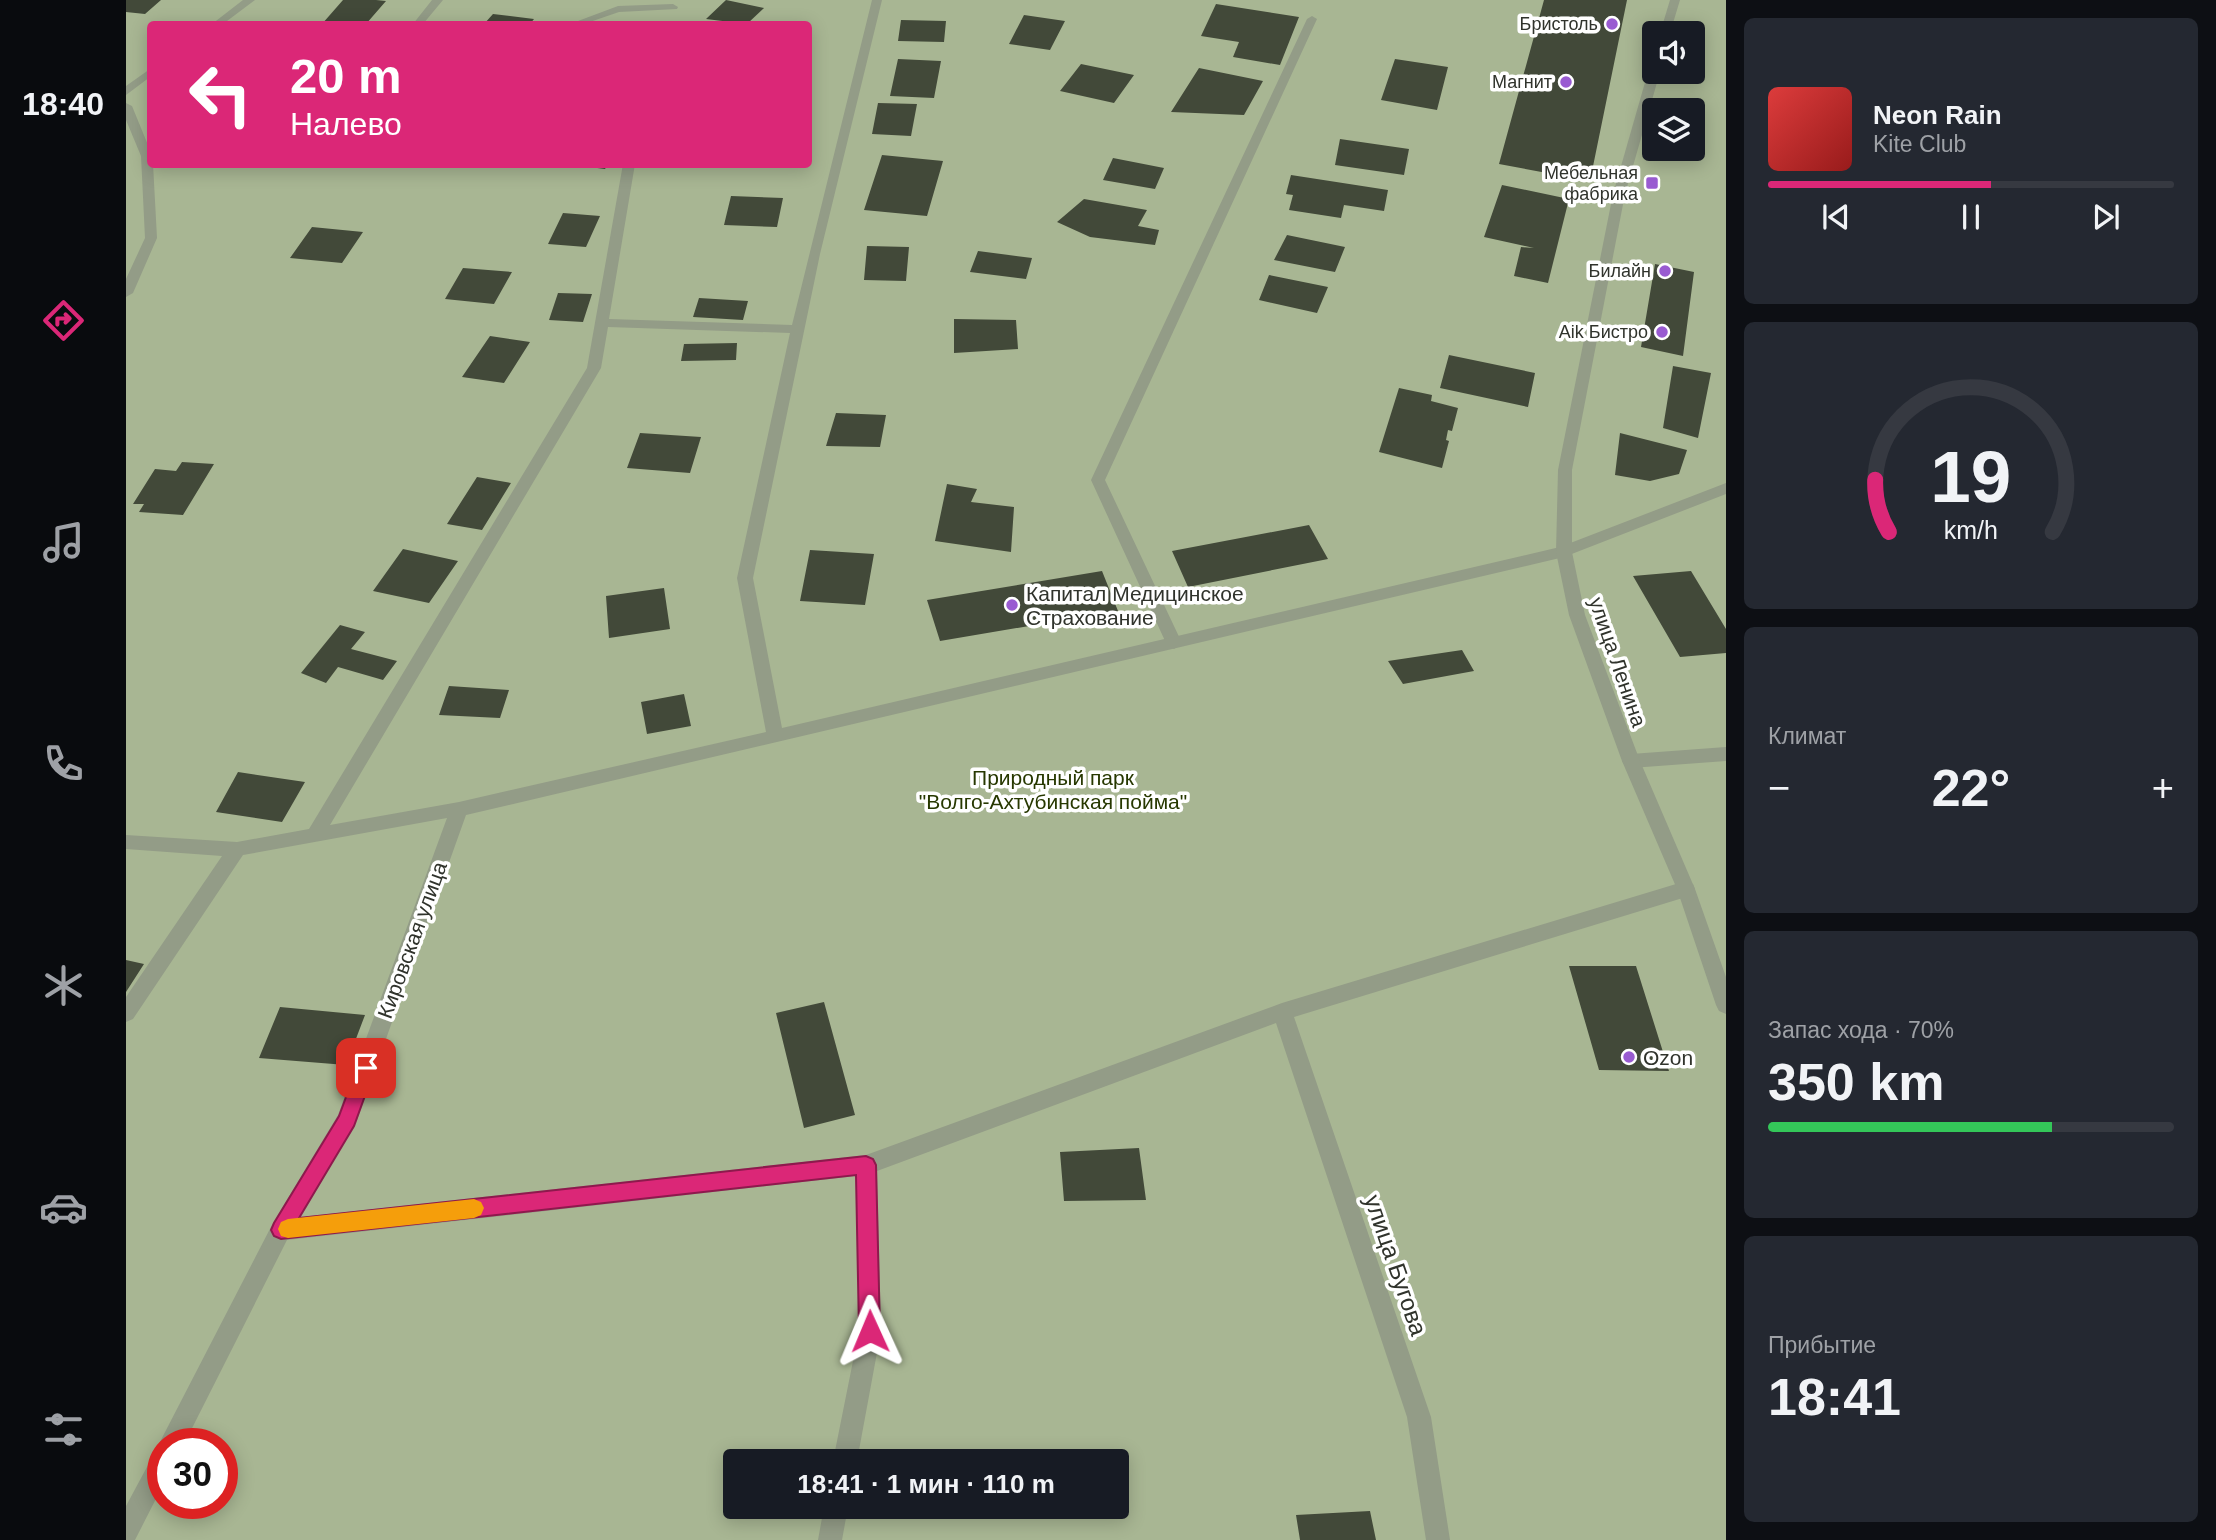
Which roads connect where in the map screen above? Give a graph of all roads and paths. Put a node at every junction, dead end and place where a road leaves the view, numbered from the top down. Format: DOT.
graph roads {
  1 [pos="250,0"];
  2 [pos="438,0"];
  3 [pos="877,0"];
  4 [pos="1675,0"];
  5 [pos="675,3"];
  6 [pos="1312,19"];
  7 [pos="221,21"];
  8 [pos="420,21"];
  9 [pos="584,21"];
  10 [pos="678,21"];
  11 [pos="1669,21"];
  12 [pos="147,74"];
  13 [pos="1651,84"];
  14 [pos="126,92"];
  15 [pos="126,106"];
  16 [pos="628,168"];
  17 [pos="126,293"];
  18 [pos="601,323"];
  19 [pos="798,329"];
  20 [pos="1726,488"];
  21 [pos="1564,552"];
  22 [pos="1174,643"];
  23 [pos="775,736"];
  24 [pos="1726,754"];
  25 [pos="1631,761"];
  26 [pos="458,809"];
  27 [pos="314,836"];
  28 [pos="126,842"];
  29 [pos="237,849"];
  30 [pos="1686,889"];
  31 [pos="1726,1005"];
  32 [pos="1282,1012"];
  33 [pos="126,1013"];
  34 [pos="866,1165"];
  35 [pos="281,1230"];
  36 [pos="179,1428"];
  37 [pos="847,1449"];
  38 [pos="147,1491"];
  39 [pos="834,1519"];
  40 [pos="126,1531"];
  41 [pos="830,1540"];
  42 [pos="1438,1540"];
  1 -- 7 [label="street"];
  2 -- 8 [label="street"];
  3 -- 19 [label="street"];
  4 -- 11 [label="street"];
  5 -- 9 [label="street"];
  5 -- 10 [label="street"];
  6 -- 22 [label="street"];
  12 -- 14 [label="street"];
  13 -- 21 [label="street, улица Ленина"];
  15 -- 17 [label="street"];
  16 -- 18 [label="street"];
  18 -- 19 [label="street"];
  18 -- 27 [label="street"];
  19 -- 23 [label="street"];
  20 -- 21 [label="street"];
  21 -- 22 [label="street"];
  21 -- 25 [label="street, улица Ленина"];
  22 -- 23 [label="street"];
  23 -- 26 [label="street"];
  24 -- 25 [label="street"];
  25 -- 30 [label="street, улица Ленина"];
  26 -- 27 [label="street"];
  26 -- 35 [label="street, Кировская улица"];
  27 -- 29 [label="street"];
  28 -- 29 [label="street"];
  29 -- 33 [label="street"];
  30 -- 31 [label="street, улица Ленина"];
  30 -- 32 [label="street"];
  32 -- 34 [label="street"];
  32 -- 42 [label="street, улица Бугова"];
  34 -- 35 [label="street"];
  34 -- 37 [label="street"];
  35 -- 36 [label="street, Кировская улица"];
  38 -- 40 [label="street"];
  39 -- 41 [label="street"];
}
